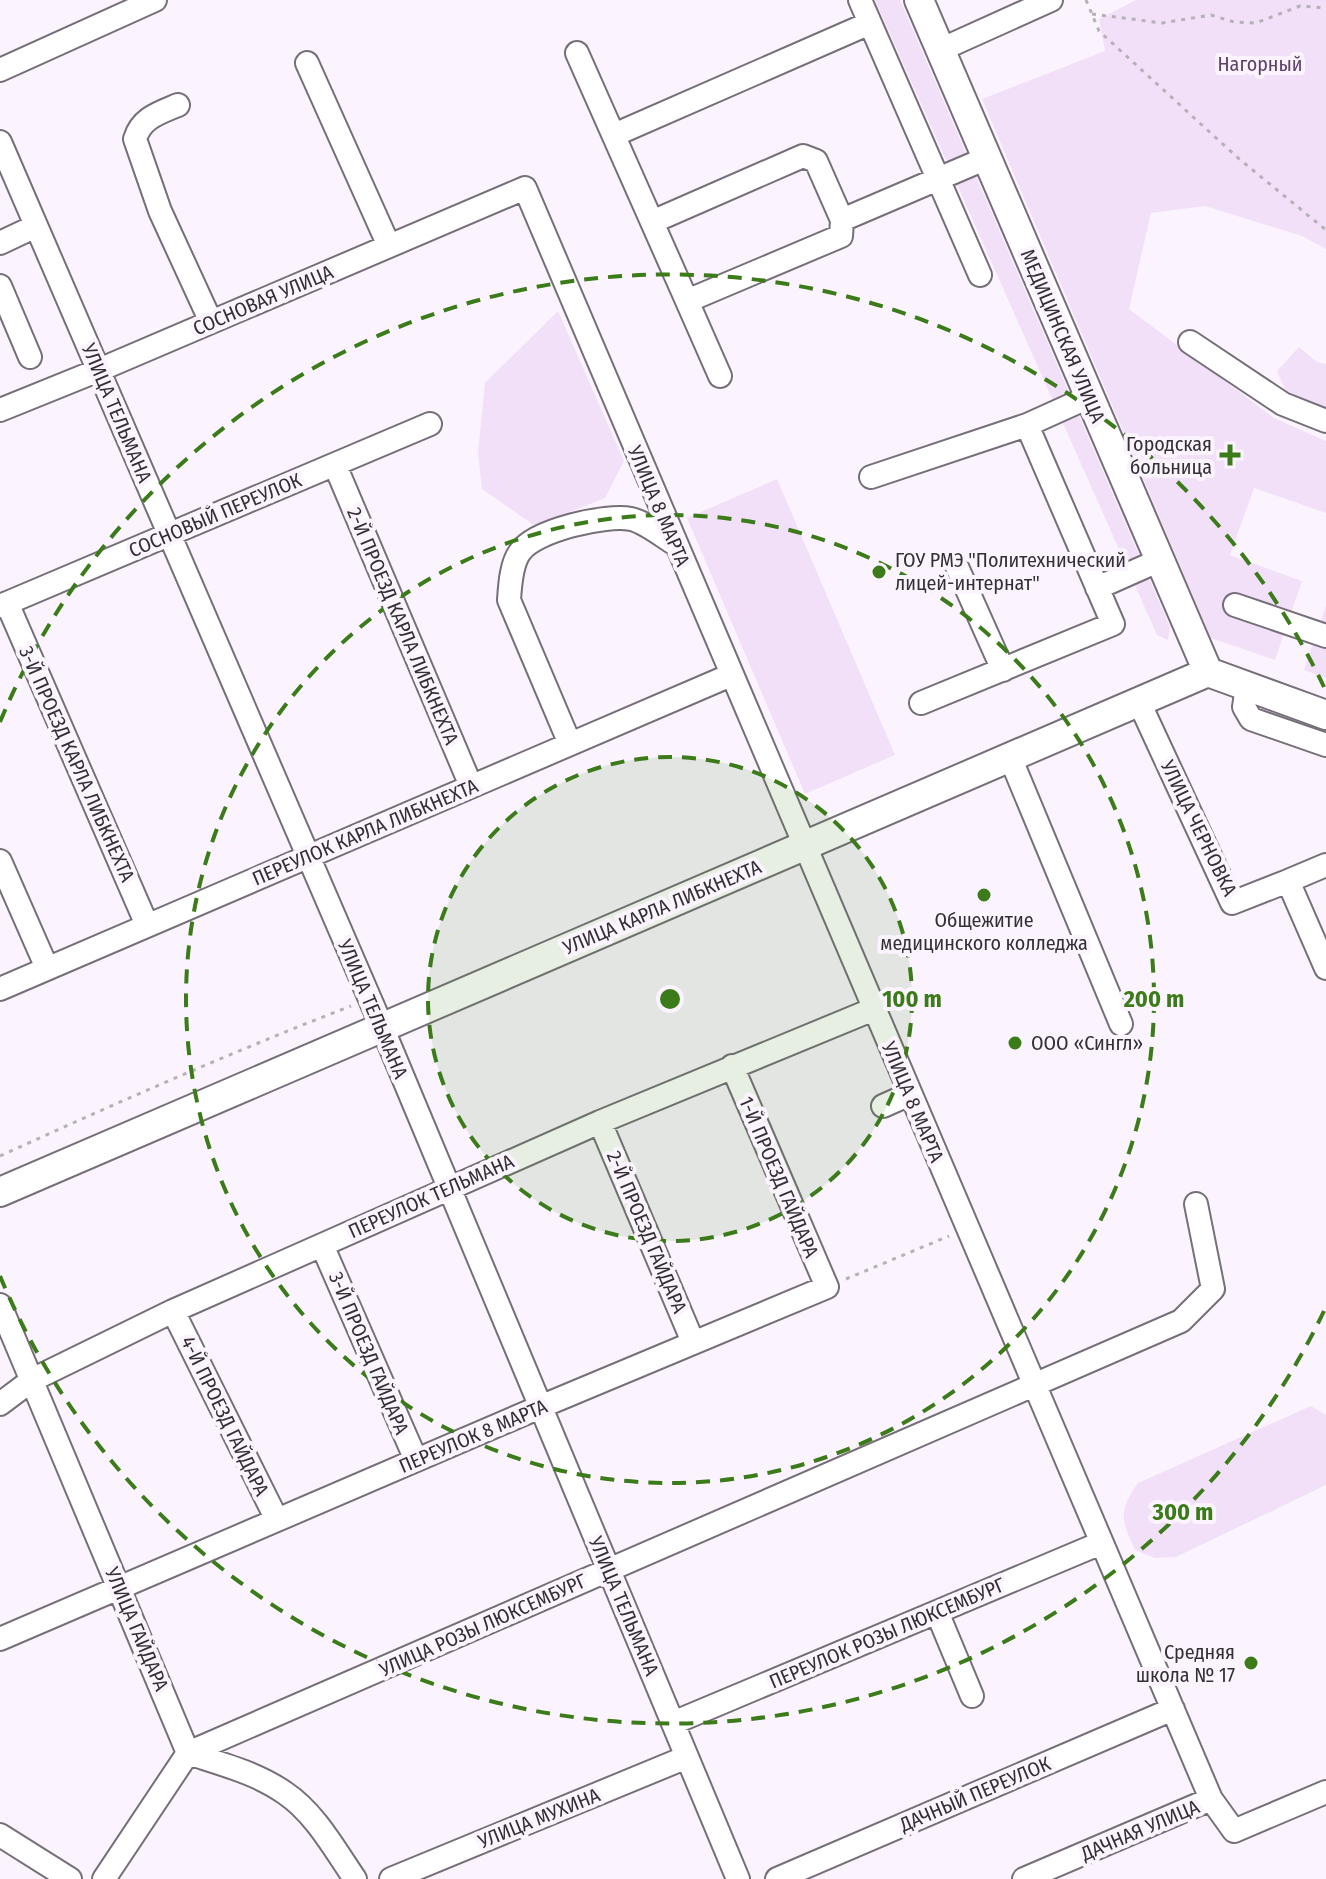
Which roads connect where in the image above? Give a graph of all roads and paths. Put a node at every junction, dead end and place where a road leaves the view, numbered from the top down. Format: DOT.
graph roads {
  1 [pos="155,0"];
  2 [pos="860,0"];
  3 [pos="919,0"];
  4 [pos="1051,0"];
  5 [pos="1086,0"];
  6 [pos="1024,6"];
  7 [pos="1326,8"];
  8 [pos="1092,14"];
  9 [pos="870,23"];
  10 [pos="940,50"];
  11 [pos="577,53"];
  12 [pos="307,63"];
  13 [pos="0,70"];
  14 [pos="178,105"];
  15 [pos="614,135"];
  16 [pos="0,142"];
  17 [pos="987,158"];
  18 [pos="937,179"];
  19 [pos="525,188"];
  20 [pos="842,220"];
  21 [pos="652,222"];
  22 [pos="36,226"];
  23 [pos="1326,230"];
  24 [pos="0,243"];
  25 [pos="389,246"];
  26 [pos="980,275"];
  27 [pos="0,286"];
  28 [pos="687,301"];
  29 [pos="211,322"];
  30 [pos="1190,342"];
  31 [pos="30,357"];
  32 [pos="99,370"];
  33 [pos="720,376"];
  34 [pos="1089,397"];
  35 [pos="0,410"];
  36 [pos="1326,421"];
  37 [pos="430,424"];
  38 [pos="1027,425"];
  39 [pos="335,465"];
  40 [pos="871,477"];
  41 [pos="169,535"];
  42 [pos="675,544"];
  43 [pos="1160,560"];
  44 [pos="957,567"];
  45 [pos="1097,588"];
  46 [pos="3,604"];
  47 [pos="1235,605"];
  48 [pos="1326,636"];
  49 [pos="1003,670"];
  50 [pos="1208,672"];
  51 [pos="731,675"];
  52 [pos="1247,686"];
  53 [pos="1139,702"];
  54 [pos="921,703"];
  55 [pos="1326,715"];
  56 [pos="570,744"];
  57 [pos="1326,745"];
  58 [pos="1010,757"];
  59 [pos="471,786"];
  60 [pos="804,846"];
  61 [pos="308,856"];
  62 [pos="0,861"];
  63 [pos="1326,865"];
  64 [pos="1288,881"];
  65 [pos="147,925"];
  66 [pos="47,968"];
  67 [pos="1326,968"];
  68 [pos="0,989"];
  69 [pos="369,999"];
  70 [pos="874,1009"];
  71 [pos="1121,1024"];
  72 [pos="382,1027"];
  73 [pos="732,1066"];
  74 [pos="910,1094"];
  75 [pos="883,1106"];
  76 [pos="600,1122"];
  77 [pos="0,1156"];
  78 [pos="449,1188"];
  79 [pos="0,1192"];
  80 [pos="1196,1204"];
  81 [pos="967,1229"];
  82 [pos="322,1245"];
  83 [pos="827,1287"];
  84 [pos="0,1305"];
  85 [pos="173,1311"];
  86 [pos="693,1342"];
  87 [pos="32,1380"];
  88 [pos="1034,1385"];
  89 [pos="0,1404"];
  90 [pos="540,1407"];
  91 [pos="416,1460"];
  92 [pos="277,1520"];
  93 [pos="1101,1543"];
  94 [pos="609,1570"];
  95 [pos="120,1589"];
  96 [pos="937,1612"];
  97 [pos="0,1639"];
  98 [pos="972,1696"];
  99 [pos="1173,1709"];
  100 [pos="673,1723"];
  101 [pos="188,1753"];
  102 [pos="687,1757"];
  103 [pos="1326,1792"];
  104 [pos="1211,1799"];
  105 [pos="0,1835"];
  106 [pos="70,1879"];
  107 [pos="104,1879"];
  108 [pos="355,1879"];
  109 [pos="391,1879"];
  110 [pos="738,1879"];
  111 [pos="777,1879"];
  112 [pos="1024,1879"];
  1 -- 13 [label="street"];
  2 -- 9 [label="street"];
  3 -- 10 [label="main road, МЕДИЦИНСКАЯ УЛИЦА"];
  4 -- 6 [label="street"];
  5 -- 8 [label="path"];
  6 -- 10 [label="street"];
  7 -- 8 [label="path"];
  8 -- 23 [label="path"];
  9 -- 15 [label="street"];
  9 -- 18 [label="street"];
  10 -- 17 [label="main road, МЕДИЦИНСКАЯ УЛИЦА"];
  11 -- 15 [label="street"];
  12 -- 25 [label="street"];
  14 -- 29 [label="street"];
  15 -- 21 [label="street"];
  16 -- 22 [label="street, УЛИЦА ТЕЛЬМАНА"];
  17 -- 18 [label="street"];
  17 -- 34 [label="main road, МЕДИЦИНСКАЯ УЛИЦА"];
  18 -- 20 [label="street"];
  18 -- 26 [label="street"];
  19 -- 25 [label="street, СОСНОВАЯ УЛИЦА"];
  19 -- 42 [label="street, УЛИЦА 8 МАРТА"];
  20 -- 21 [label="street"];
  20 -- 28 [label="street"];
  21 -- 28 [label="street"];
  22 -- 24 [label="street"];
  22 -- 32 [label="street, УЛИЦА ТЕЛЬМАНА"];
  25 -- 29 [label="street, СОСНОВАЯ УЛИЦА"];
  27 -- 31 [label="street"];
  28 -- 33 [label="street"];
  29 -- 32 [label="street, СОСНОВАЯ УЛИЦА"];
  30 -- 36 [label="street"];
  32 -- 35 [label="street, СОСНОВАЯ УЛИЦА"];
  32 -- 41 [label="street, УЛИЦА ТЕЛЬМАНА"];
  34 -- 38 [label="street"];
  34 -- 43 [label="main road, МЕДИЦИНСКАЯ УЛИЦА"];
  37 -- 39 [label="street, СОСНОВЫЙ ПЕРЕУЛОК"];
  38 -- 40 [label="street"];
  38 -- 45 [label="street"];
  39 -- 41 [label="street, СОСНОВЫЙ ПЕРЕУЛОК"];
  39 -- 59 [label="street, 2-Й ПРОЕЗД КАРЛА ЛИБКНЕХТА"];
  41 -- 46 [label="street, СОСНОВЫЙ ПЕРЕУЛОК"];
  41 -- 61 [label="street, УЛИЦА ТЕЛЬМАНА"];
  42 -- 51 [label="street, УЛИЦА 8 МАРТА"];
  42 -- 56 [label="street"];
  43 -- 45 [label="street"];
  43 -- 50 [label="main road, МЕДИЦИНСКАЯ УЛИЦА"];
  44 -- 49 [label="street"];
  45 -- 49 [label="street"];
  46 -- 65 [label="street, 3-Й ПРОЕЗД КАРЛА ЛИБКНЕХТА"];
  47 -- 48 [label="street"];
  49 -- 54 [label="street"];
  50 -- 52 [label="main road"];
  50 -- 53 [label="main road, УЛИЦА КАРЛА ЛИБКНЕХТА"];
  51 -- 56 [label="street, ПЕРЕУЛОК КАРЛА ЛИБКНЕХТА"];
  51 -- 60 [label="street, УЛИЦА 8 МАРТА"];
  52 -- 55 [label="main road"];
  52 -- 57 [label="street"];
  53 -- 58 [label="main road, УЛИЦА КАРЛА ЛИБКНЕХТА"];
  53 -- 64 [label="street, УЛИЦА ЧЕРНОВКА"];
  56 -- 59 [label="street, ПЕРЕУЛОК КАРЛА ЛИБКНЕХТА"];
  58 -- 60 [label="main road, УЛИЦА КАРЛА ЛИБКНЕХТА"];
  58 -- 71 [label="street"];
  59 -- 61 [label="street, ПЕРЕУЛОК КАРЛА ЛИБКНЕХТА"];
  60 -- 70 [label="street, УЛИЦА 8 МАРТА"];
  60 -- 72 [label="main road, УЛИЦА КАРЛА ЛИБКНЕХТА"];
  61 -- 65 [label="street, ПЕРЕУЛОК КАРЛА ЛИБКНЕХТА"];
  61 -- 69 [label="street, УЛИЦА ТЕЛЬМАНА"];
  62 -- 66 [label="street"];
  63 -- 64 [label="street"];
  64 -- 67 [label="street"];
  65 -- 66 [label="street, ПЕРЕУЛОК КАРЛА ЛИБКНЕХТА"];
  66 -- 68 [label="street, ПЕРЕУЛОК КАРЛА ЛИБКНЕХТА"];
  69 -- 72 [label="street, УЛИЦА ТЕЛЬМАНА"];
  69 -- 77 [label="path"];
  70 -- 73 [label="street, ПЕРЕУЛОК ТЕЛЬМАНА"];
  70 -- 74 [label="street, УЛИЦА 8 МАРТА"];
  72 -- 78 [label="street, УЛИЦА ТЕЛЬМАНА"];
  72 -- 79 [label="main road, УЛИЦА КАРЛА ЛИБКНЕХТА"];
  73 -- 76 [label="street, ПЕРЕУЛОК ТЕЛЬМАНА"];
  73 -- 83 [label="street, 1-Й ПРОЕЗД ГАЙДАРА"];
  74 -- 75 [label="street"];
  74 -- 81 [label="street, УЛИЦА 8 МАРТА"];
  76 -- 78 [label="street, ПЕРЕУЛОК ТЕЛЬМАНА"];
  76 -- 86 [label="street, 2-Й ПРОЕЗД ГАЙДАРА"];
  78 -- 82 [label="street, ПЕРЕУЛОК ТЕЛЬМАНА"];
  78 -- 90 [label="street, УЛИЦА ТЕЛЬМАНА"];
  80 -- 88 [label="street, УЛИЦА РОЗЫ ЛЮКСЕМБУРГ"];
  81 -- 83 [label="path"];
  81 -- 88 [label="street, УЛИЦА 8 МАРТА"];
  82 -- 85 [label="street, ПЕРЕУЛОК ТЕЛЬМАНА"];
  82 -- 91 [label="street, 3-Й ПРОЕЗД ГАЙДАРА"];
  83 -- 86 [label="street, ПЕРЕУЛОК 8 МАРТА"];
  84 -- 87 [label="street, УЛИЦА ГАЙДАРА"];
  85 -- 87 [label="street, ПЕРЕУЛОК ТЕЛЬМАНА"];
  85 -- 92 [label="street, 4-Й ПРОЕЗД ГАЙДАРА"];
  86 -- 90 [label="street, ПЕРЕУЛОК 8 МАРТА"];
  87 -- 89 [label="street, ПЕРЕУЛОК ТЕЛЬМАНА"];
  87 -- 95 [label="street, УЛИЦА ГАЙДАРА"];
  88 -- 93 [label="street, УЛИЦА 8 МАРТА"];
  88 -- 94 [label="street, УЛИЦА РОЗЫ ЛЮКСЕМБУРГ"];
  90 -- 91 [label="street, ПЕРЕУЛОК 8 МАРТА"];
  90 -- 94 [label="street, УЛИЦА ТЕЛЬМАНА"];
  91 -- 92 [label="street, ПЕРЕУЛОК 8 МАРТА"];
  92 -- 95 [label="street, ПЕРЕУЛОК 8 МАРТА"];
  93 -- 96 [label="street, ПЕРЕУЛОК РОЗЫ ЛЮКСЕМБУРГ"];
  93 -- 99 [label="street, УЛИЦА 8 МАРТА"];
  94 -- 100 [label="street, УЛИЦА ТЕЛЬМАНА"];
  94 -- 101 [label="street, УЛИЦА РОЗЫ ЛЮКСЕМБУРГ"];
  95 -- 97 [label="street, ПЕРЕУЛОК 8 МАРТА"];
  95 -- 101 [label="street, УЛИЦА ГАЙДАРА"];
  96 -- 98 [label="street"];
  96 -- 100 [label="street, ПЕРЕУЛОК РОЗЫ ЛЮКСЕМБУРГ"];
  99 -- 104 [label="street, УЛИЦА 8 МАРТА"];
  99 -- 111 [label="street, ДАЧНЫЙ ПЕРЕУЛОК"];
  100 -- 102 [label="street, УЛИЦА ТЕЛЬМАНА"];
  101 -- 107 [label="street"];
  101 -- 108 [label="street"];
  102 -- 109 [label="street, УЛИЦА МУХИНА"];
  102 -- 110 [label="street, УЛИЦА ТЕЛЬМАНА"];
  103 -- 104 [label="street, УЛИЦА 8 МАРТА"];
  104 -- 112 [label="street, ДАЧНАЯ УЛИЦА"];
  105 -- 106 [label="street"];
}
